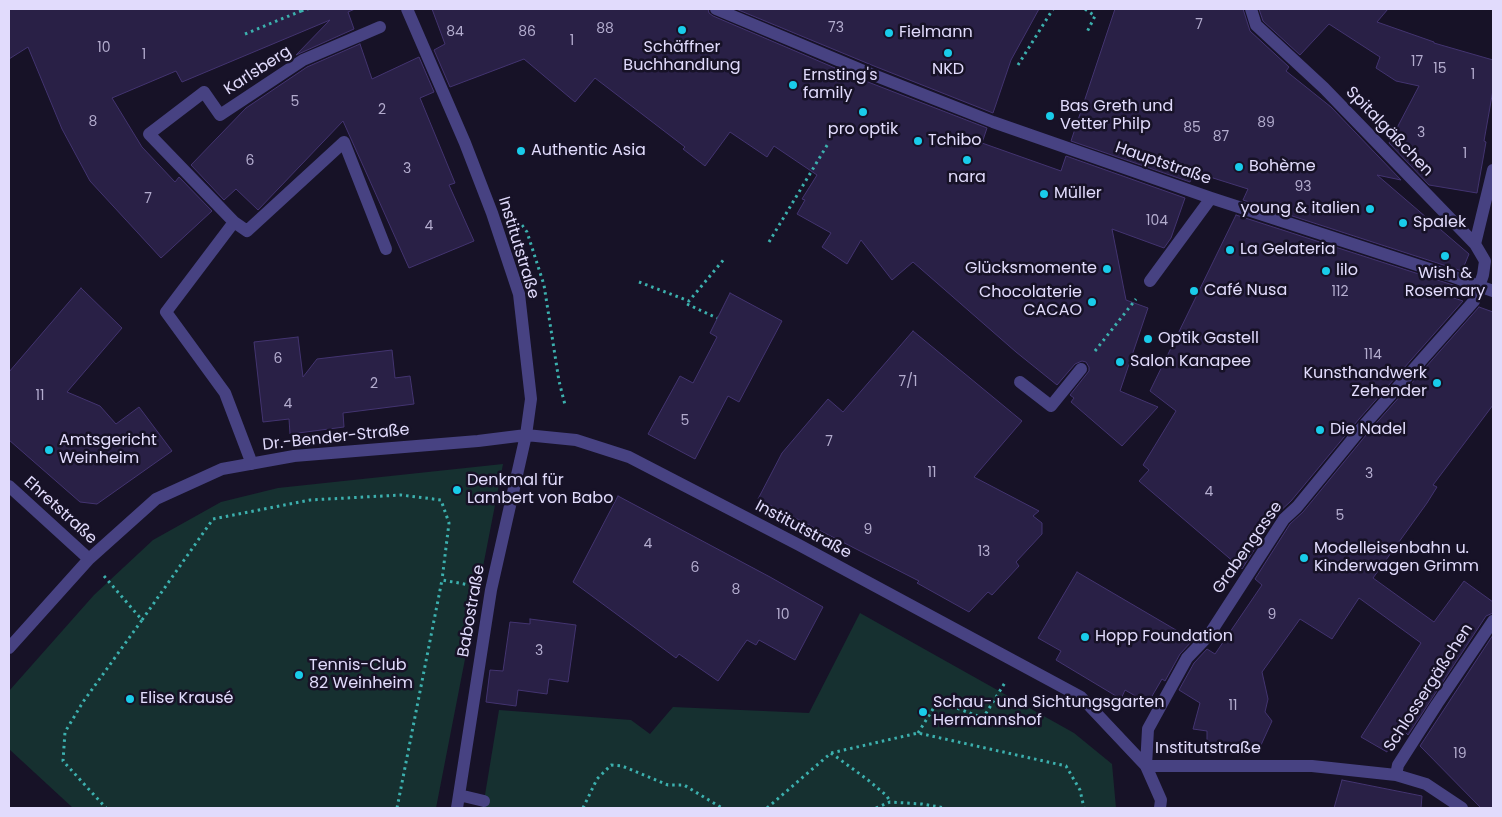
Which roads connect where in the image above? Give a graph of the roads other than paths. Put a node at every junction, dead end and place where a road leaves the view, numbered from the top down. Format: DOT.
graph roads {
  1 [pos="407,9"];
  2 [pos="716,9"];
  3 [pos="1252,9"];
  4 [pos="380,27"];
  5 [pos="1493,170"];
  6 [pos="1211,198"];
  7 [pos="234,222"];
  8 [pos="1474,244"];
  9 [pos="386,250"];
  10 [pos="1150,282"];
  11 [pos="1479,287"];
  12 [pos="1493,291"];
  13 [pos="1081,369"];
  14 [pos="1020,382"];
  15 [pos="526,435"];
  16 [pos="252,464"];
  17 [pos="9,486"];
  18 [pos="88,559"];
  19 [pos="1493,621"];
  20 [pos="9,648"];
  21 [pos="1146,766"];
  22 [pos="1396,775"];
  23 [pos="459,795"];
  24 [pos="484,801"];
  25 [pos="457,808"];
  26 [pos="1160,808"];
  27 [pos="1462,808"];
  1 -- 15 [label="street, Institutstraße"];
  2 -- 6 [label="street, Hauptstraße"];
  3 -- 8 [label="street, Spitalgäßchen"];
  4 -- 7 [label="street, Karlsberg"];
  5 -- 8 [label="street"];
  6 -- 10 [label="street"];
  6 -- 11 [label="street, Hauptstraße"];
  7 -- 9 [label="street"];
  7 -- 16 [label="street"];
  8 -- 11 [label="street, Spitalgäßchen"];
  11 -- 12 [label="street, Hauptstraße"];
  11 -- 21 [label="street, Grabengasse"];
  13 -- 14 [label="street"];
  15 -- 16 [label="street, Dr.-Bender-Straße"];
  15 -- 21 [label="street, Institutstraße"];
  15 -- 23 [label="street, Babostraße"];
  16 -- 18 [label="street, Dr.-Bender-Straße"];
  17 -- 18 [label="street, Ehretstraße"];
  18 -- 20 [label="street, Dr.-Bender-Straße"];
  19 -- 22 [label="street, Schlossergäßchen"];
  21 -- 22 [label="street, Institutstraße"];
  21 -- 26 [label="street, Grabengasse"];
  22 -- 27 [label="street, Institutstraße"];
  23 -- 24 [label="street"];
  23 -- 25 [label="street, Babostraße"];
}
